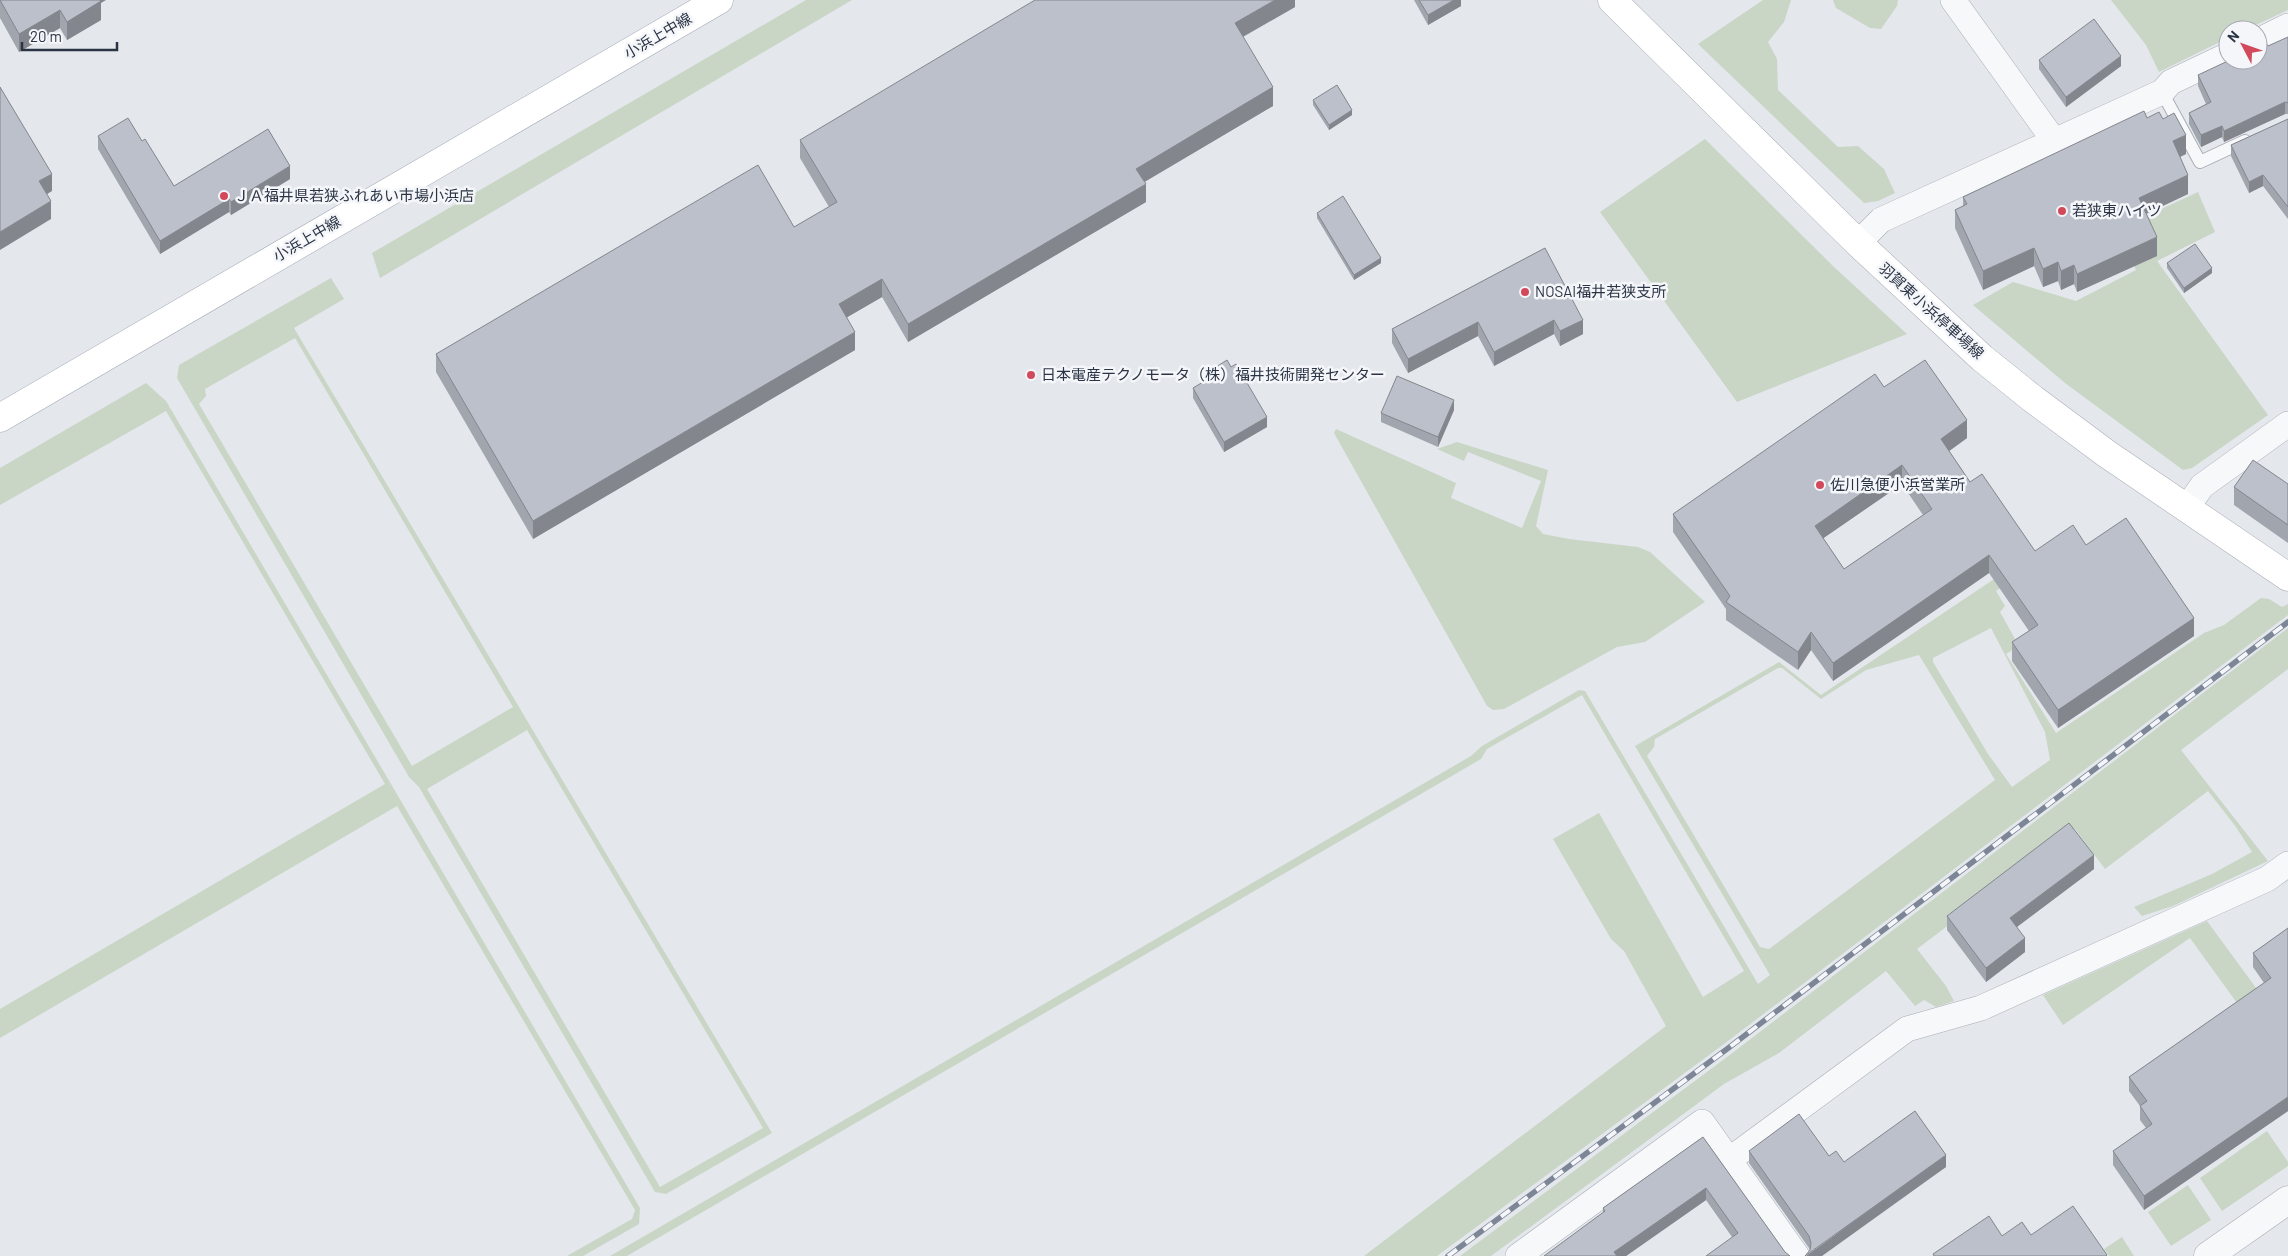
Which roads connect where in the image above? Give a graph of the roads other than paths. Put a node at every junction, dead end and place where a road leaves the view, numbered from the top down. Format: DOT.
graph roads {
  1 [pos="719,0"];
  2 [pos="1612,0"];
  3 [pos="1953,0"];
  4 [pos="2288,26"];
  5 [pos="2268,36"];
  6 [pos="2218,60"];
  7 [pos="2162,92"];
  8 [pos="2253,138"];
  9 [pos="2055,142"];
  10 [pos="1858,243"];
  11 [pos="0,418"];
  12 [pos="2288,424"];
  13 [pos="2186,509"];
  14 [pos="2288,577"];
  15 [pos="2288,864"];
  16 [pos="1729,1160"];
  17 [pos="2288,1200"];
  18 [pos="1524,1254"];
  19 [pos="1797,1256"];
  20 [pos="2208,1256"];
  1 -- 11 [label="main road, 小浜上中線"];
  2 -- 10 [label="main road, 羽賀東小浜停車場線"];
  3 -- 9 [label="street"];
  4 -- 5 [label="street"];
  6 -- 7 [label="street"];
  7 -- 8 [label="lane"];
  7 -- 9 [label="street"];
  9 -- 10 [label="street"];
  10 -- 13 [label="main road, 羽賀東小浜停車場線"];
  12 -- 13 [label="street"];
  13 -- 14 [label="main road, 羽賀東小浜停車場線"];
  15 -- 16 [label="street"];
  16 -- 18 [label="street"];
  16 -- 19 [label="street"];
  17 -- 20 [label="street"];
}
